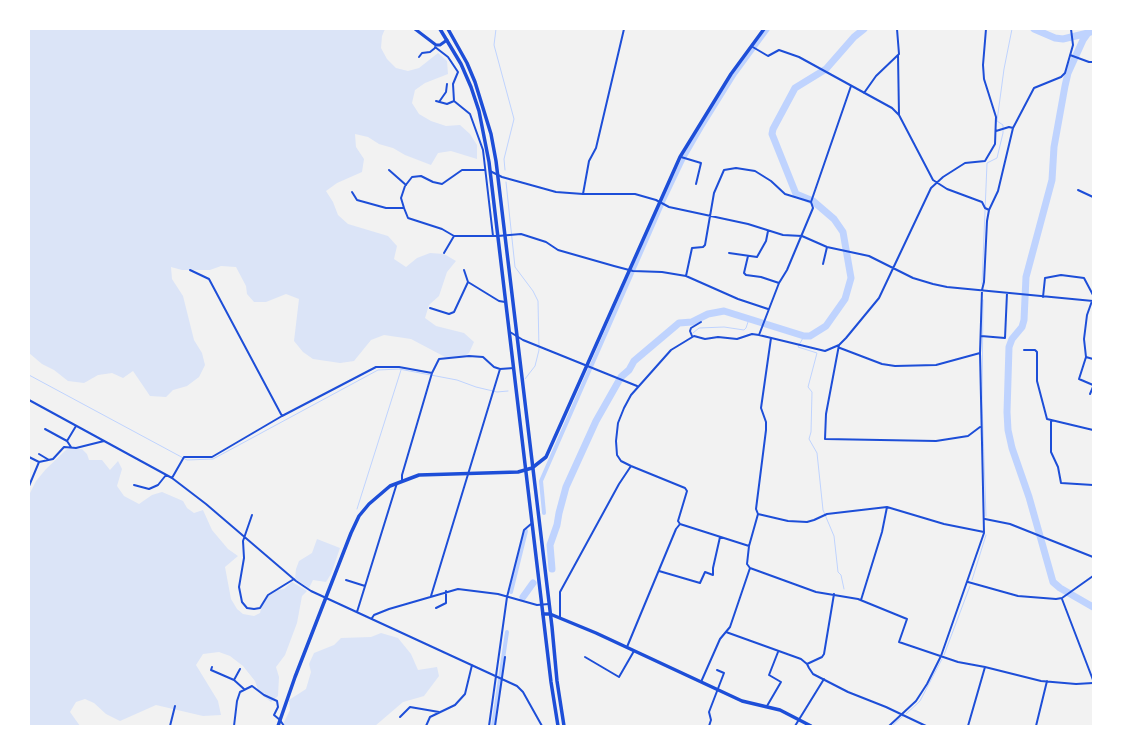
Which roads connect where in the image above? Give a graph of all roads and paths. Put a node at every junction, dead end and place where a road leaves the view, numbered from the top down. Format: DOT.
graph roads {
  1 [pos="416,29"];
  2 [pos="440,29"];
  3 [pos="448,29"];
  4 [pos="624,29"];
  5 [pos="764,29"];
  6 [pos="896,29"];
  7 [pos="986,29"];
  8 [pos="1071,29"];
  9 [pos="448,40"];
  10 [pos="435,46"];
  11 [pos="753,48"];
  12 [pos="898,54"];
  13 [pos="1071,55"];
  14 [pos="419,57"];
  15 [pos="1093,62"];
  16 [pos="446,84"];
  17 [pos="851,86"];
  18 [pos="864,93"];
  19 [pos="454,101"];
  20 [pos="899,115"];
  21 [pos="1013,128"];
  22 [pos="996,131"];
  23 [pos="680,157"];
  24 [pos="389,170"];
  25 [pos="489,170"];
  26 [pos="498,175"];
  27 [pos="936,182"];
  28 [pos="696,184"];
  29 [pos="406,185"];
  30 [pos="1078,190"];
  31 [pos="352,192"];
  32 [pos="583,194"];
  33 [pos="1093,197"];
  34 [pos="811,201"];
  35 [pos="661,204"];
  36 [pos="404,208"];
  37 [pos="987,209"];
  38 [pos="709,216"];
  39 [pos="768,231"];
  40 [pos="504,235"];
  41 [pos="454,236"];
  42 [pos="493,236"];
  43 [pos="498,236"];
  44 [pos="802,236"];
  45 [pos="827,247"];
  46 [pos="444,253"];
  47 [pos="730,253"];
  48 [pos="748,256"];
  49 [pos="823,264"];
  50 [pos="893,268"];
  51 [pos="190,270"];
  52 [pos="464,270"];
  53 [pos="631,270"];
  54 [pos="686,276"];
  55 [pos="468,282"];
  56 [pos="779,283"];
  57 [pos="982,290"];
  58 [pos="1007,293"];
  59 [pos="1093,295"];
  60 [pos="1042,297"];
  61 [pos="1093,301"];
  62 [pos="506,302"];
  63 [pos="430,308"];
  64 [pos="768,309"];
  65 [pos="701,322"];
  66 [pos="510,332"];
  67 [pos="759,335"];
  68 [pos="516,336"];
  69 [pos="692,336"];
  70 [pos="980,336"];
  71 [pos="771,338"];
  72 [pos="839,346"];
  73 [pos="1024,350"];
  74 [pos="980,353"];
  75 [pos="1086,357"];
  76 [pos="1093,359"];
  77 [pos="587,365"];
  78 [pos="514,368"];
  79 [pos="500,369"];
  80 [pos="432,373"];
  81 [pos="637,386"];
  82 [pos="1093,386"];
  83 [pos="1090,394"];
  84 [pos="29,400"];
  85 [pos="282,416"];
  86 [pos="1051,421"];
  87 [pos="76,426"];
  88 [pos="981,427"];
  89 [pos="45,429"];
  90 [pos="1093,430"];
  91 [pos="67,441"];
  92 [pos="104,442"];
  93 [pos="71,447"];
  94 [pos="39,454"];
  95 [pos="29,457"];
  96 [pos="50,460"];
  97 [pos="39,462"];
  98 [pos="630,466"];
  99 [pos="532,468"];
  100 [pos="525,470"];
  101 [pos="468,473"];
  102 [pos="166,475"];
  103 [pos="172,478"];
  104 [pos="402,480"];
  105 [pos="397,483"];
  106 [pos="134,484"];
  107 [pos="1093,485"];
  108 [pos="29,486"];
  109 [pos="887,507"];
  110 [pos="758,514"];
  111 [pos="252,515"];
  112 [pos="985,519"];
  113 [pos="532,524"];
  114 [pos="680,524"];
  115 [pos="984,532"];
  116 [pos="244,538"];
  117 [pos="720,538"];
  118 [pos="749,546"];
  119 [pos="1093,557"];
  120 [pos="750,568"];
  121 [pos="658,571"];
  122 [pos="1093,576"];
  123 [pos="294,579"];
  124 [pos="346,580"];
  125 [pos="968,582"];
  126 [pos="365,586"];
  127 [pos="446,591"];
  128 [pos="834,594"];
  129 [pos="431,596"];
  130 [pos="507,597"];
  131 [pos="326,598"];
  132 [pos="1062,598"];
  133 [pos="861,600"];
  134 [pos="549,604"];
  135 [pos="542,605"];
  136 [pos="436,608"];
  137 [pos="357,612"];
  138 [pos="543,614"];
  139 [pos="550,614"];
  140 [pos="372,618"];
  141 [pos="560,618"];
  142 [pos="726,632"];
  143 [pos="627,647"];
  144 [pos="634,650"];
  145 [pos="778,652"];
  146 [pos="941,656"];
  147 [pos="505,657"];
  148 [pos="585,657"];
  149 [pos="807,664"];
  150 [pos="472,665"];
  151 [pos="212,667"];
  152 [pos="985,667"];
  153 [pos="240,669"];
  154 [pos="717,670"];
  155 [pos="498,677"];
  156 [pos="824,679"];
  157 [pos="234,680"];
  158 [pos="502,680"];
  159 [pos="1093,680"];
  160 [pos="1046,681"];
  161 [pos="701,683"];
  162 [pos="1093,683"];
  163 [pos="244,689"];
  164 [pos="718,691"];
  165 [pos="175,706"];
  166 [pos="766,707"];
  167 [pos="439,712"];
  168 [pos="902,714"];
  169 [pos="400,717"];
  170 [pos="799,719"];
  171 [pos="280,720"];
  172 [pos="170,726"];
  173 [pos="234,726"];
  174 [pos="278,726"];
  175 [pos="284,726"];
  176 [pos="426,726"];
  177 [pos="489,726"];
  178 [pos="495,726"];
  179 [pos="542,726"];
  180 [pos="558,726"];
  181 [pos="564,726"];
  182 [pos="709,726"];
  183 [pos="795,726"];
  184 [pos="811,726"];
  185 [pos="888,726"];
  186 [pos="926,726"];
  187 [pos="968,726"];
  188 [pos="1036,726"];
  1 -- 10 [label="street"];
  2 -- 9 [label="main road"];
  3 -- 26 [label="main road"];
  4 -- 32 [label="street"];
  5 -- 11 [label="main road"];
  6 -- 12 [label="street"];
  7 -- 22 [label="street"];
  8 -- 13 [label="street"];
  9 -- 10 [label="street"];
  9 -- 25 [label="main road"];
  10 -- 14 [label="street"];
  10 -- 19 [label="street"];
  11 -- 17 [label="street"];
  11 -- 23 [label="main road"];
  12 -- 18 [label="street"];
  12 -- 20 [label="street"];
  13 -- 15 [label="street"];
  13 -- 21 [label="street"];
  16 -- 19 [label="street"];
  17 -- 18 [label="street"];
  17 -- 34 [label="street"];
  18 -- 20 [label="street"];
  19 -- 25 [label="street"];
  20 -- 27 [label="street"];
  21 -- 22 [label="street"];
  21 -- 37 [label="street"];
  22 -- 27 [label="street"];
  23 -- 28 [label="street"];
  23 -- 35 [label="main road"];
  24 -- 29 [label="street"];
  25 -- 26 [label="street"];
  25 -- 29 [label="street"];
  25 -- 42 [label="street"];
  25 -- 43 [label="main road"];
  26 -- 32 [label="street"];
  26 -- 40 [label="main road"];
  27 -- 37 [label="street"];
  27 -- 50 [label="street"];
  29 -- 36 [label="street"];
  30 -- 33 [label="street"];
  31 -- 36 [label="street"];
  32 -- 35 [label="street"];
  34 -- 38 [label="street"];
  34 -- 44 [label="street"];
  35 -- 38 [label="street"];
  35 -- 53 [label="main road"];
  36 -- 41 [label="street"];
  37 -- 57 [label="street"];
  38 -- 39 [label="street"];
  38 -- 54 [label="street"];
  39 -- 44 [label="street"];
  39 -- 48 [label="street"];
  40 -- 43 [label="street"];
  40 -- 53 [label="street"];
  40 -- 68 [label="main road"];
  41 -- 42 [label="street"];
  41 -- 46 [label="street"];
  42 -- 43 [label="street"];
  43 -- 62 [label="main road"];
  44 -- 45 [label="street"];
  44 -- 56 [label="street"];
  45 -- 49 [label="street"];
  45 -- 50 [label="street"];
  47 -- 48 [label="street"];
  48 -- 56 [label="street"];
  50 -- 57 [label="street"];
  50 -- 72 [label="street"];
  51 -- 85 [label="street"];
  52 -- 55 [label="street"];
  53 -- 54 [label="street"];
  53 -- 77 [label="main road"];
  54 -- 64 [label="street"];
  55 -- 62 [label="street"];
  55 -- 63 [label="street"];
  56 -- 64 [label="street"];
  57 -- 58 [label="street"];
  57 -- 70 [label="street"];
  58 -- 60 [label="street"];
  58 -- 70 [label="street"];
  59 -- 60 [label="street"];
  60 -- 61 [label="street"];
  61 -- 75 [label="street"];
  62 -- 66 [label="main road"];
  64 -- 67 [label="street"];
  65 -- 69 [label="street"];
  66 -- 68 [label="street"];
  66 -- 78 [label="main road"];
  67 -- 69 [label="street"];
  67 -- 71 [label="street"];
  68 -- 77 [label="street"];
  68 -- 99 [label="main road"];
  69 -- 81 [label="street"];
  70 -- 74 [label="street"];
  71 -- 72 [label="street"];
  71 -- 110 [label="street"];
  72 -- 74 [label="street"];
  72 -- 88 [label="street"];
  73 -- 86 [label="street"];
  74 -- 88 [label="street"];
  75 -- 76 [label="street"];
  75 -- 82 [label="street"];
  77 -- 81 [label="street"];
  77 -- 99 [label="main road"];
  78 -- 79 [label="street"];
  78 -- 100 [label="main road"];
  79 -- 80 [label="street"];
  79 -- 101 [label="street"];
  80 -- 85 [label="street"];
  80 -- 104 [label="street"];
  81 -- 98 [label="street"];
  82 -- 83 [label="street"];
  84 -- 87 [label="street"];
  85 -- 103 [label="street"];
  86 -- 90 [label="street"];
  86 -- 107 [label="street"];
  87 -- 91 [label="street"];
  87 -- 92 [label="street"];
  88 -- 112 [label="street"];
  89 -- 91 [label="street"];
  91 -- 93 [label="street"];
  92 -- 93 [label="street"];
  92 -- 102 [label="street"];
  93 -- 96 [label="street"];
  94 -- 96 [label="street"];
  95 -- 97 [label="street"];
  96 -- 97 [label="street"];
  97 -- 108 [label="street"];
  98 -- 114 [label="street"];
  98 -- 141 [label="street"];
  99 -- 100 [label="main road"];
  99 -- 134 [label="main road"];
  100 -- 101 [label="main road"];
  100 -- 113 [label="main road"];
  101 -- 104 [label="main road"];
  101 -- 129 [label="street"];
  102 -- 103 [label="street"];
  102 -- 106 [label="street"];
  103 -- 116 [label="street"];
  104 -- 105 [label="main road"];
  105 -- 126 [label="street"];
  105 -- 131 [label="main road"];
  109 -- 110 [label="street"];
  109 -- 115 [label="street"];
  109 -- 133 [label="street"];
  110 -- 118 [label="street"];
  111 -- 116 [label="street"];
  112 -- 115 [label="street"];
  112 -- 119 [label="street"];
  113 -- 130 [label="street"];
  113 -- 135 [label="main road"];
  114 -- 117 [label="street"];
  114 -- 121 [label="street"];
  115 -- 125 [label="street"];
  116 -- 123 [label="street"];
  116 -- 123 [label="street"];
  117 -- 118 [label="street"];
  117 -- 121 [label="street"];
  118 -- 120 [label="street"];
  120 -- 128 [label="street"];
  120 -- 142 [label="street"];
  121 -- 143 [label="street"];
  122 -- 132 [label="street"];
  123 -- 131 [label="street"];
  124 -- 126 [label="street"];
  125 -- 132 [label="street"];
  125 -- 146 [label="street"];
  126 -- 137 [label="street"];
  127 -- 129 [label="street"];
  127 -- 130 [label="street"];
  127 -- 136 [label="street"];
  128 -- 133 [label="street"];
  128 -- 149 [label="street"];
  129 -- 140 [label="street"];
  130 -- 135 [label="street"];
  130 -- 155 [label="street"];
  131 -- 137 [label="street"];
  131 -- 171 [label="main road"];
  132 -- 159 [label="street"];
  133 -- 146 [label="street"];
  134 -- 135 [label="street"];
  134 -- 139 [label="main road"];
  135 -- 138 [label="main road"];
  137 -- 140 [label="street"];
  138 -- 139 [label="main road"];
  138 -- 180 [label="main road"];
  139 -- 141 [label="main road"];
  139 -- 181 [label="main road"];
  140 -- 150 [label="street"];
  141 -- 143 [label="main road"];
  142 -- 145 [label="street"];
  142 -- 161 [label="street"];
  143 -- 144 [label="main road"];
  144 -- 148 [label="street"];
  144 -- 161 [label="main road"];
  145 -- 149 [label="street"];
  145 -- 166 [label="street"];
  146 -- 152 [label="street"];
  146 -- 168 [label="street"];
  147 -- 158 [label="street"];
  149 -- 156 [label="street"];
  150 -- 155 [label="street"];
  150 -- 167 [label="street"];
  151 -- 157 [label="street"];
  152 -- 160 [label="street"];
  152 -- 187 [label="street"];
  153 -- 157 [label="street"];
  154 -- 164 [label="street"];
  155 -- 158 [label="street"];
  155 -- 177 [label="street"];
  156 -- 168 [label="street"];
  156 -- 170 [label="street"];
  157 -- 163 [label="street"];
  158 -- 178 [label="street"];
  158 -- 179 [label="street"];
  160 -- 162 [label="street"];
  160 -- 188 [label="street"];
  161 -- 164 [label="main road"];
  163 -- 171 [label="street"];
  163 -- 173 [label="street"];
  164 -- 166 [label="main road"];
  164 -- 182 [label="street"];
  165 -- 172 [label="street"];
  166 -- 170 [label="main road"];
  167 -- 169 [label="street"];
  167 -- 176 [label="street"];
  168 -- 185 [label="street"];
  168 -- 186 [label="street"];
  170 -- 183 [label="street"];
  170 -- 184 [label="main road"];
  171 -- 174 [label="main road"];
  171 -- 175 [label="street"];
}
